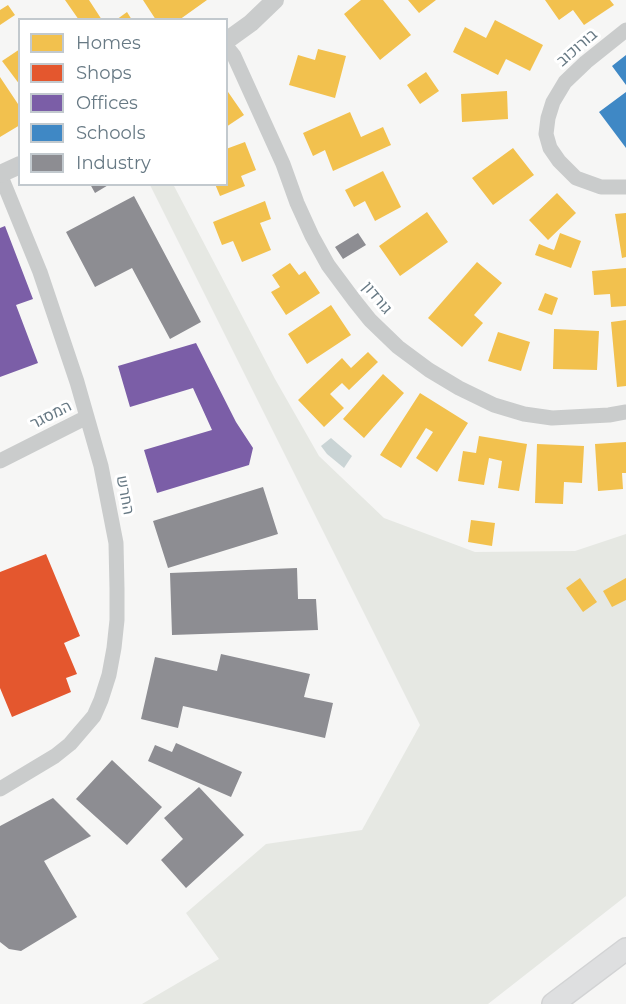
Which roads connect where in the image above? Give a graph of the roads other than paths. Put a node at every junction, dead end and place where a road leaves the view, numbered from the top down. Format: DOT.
graph roads {
  1 [pos="269,0"];
  2 [pos="275,0"];
  3 [pos="228,29"];
  4 [pos="626,30"];
  5 [pos="228,40"];
  6 [pos="228,48"];
  7 [pos="18,166"];
  8 [pos="0,174"];
  9 [pos="626,187"];
  10 [pos="626,412"];
  11 [pos="87,417"];
  12 [pos="0,461"];
  13 [pos="0,789"];
  14 [pos="626,949"];
  15 [pos="553,1004"];
  1 -- 3 [label="street"];
  2 -- 5 [label="street"];
  4 -- 9 [label="street, בורוכוב"];
  6 -- 10 [label="street, גורדון"];
  7 -- 8 [label="street"];
  8 -- 11 [label="street, החרש"];
  11 -- 12 [label="street, המסגר"];
  11 -- 13 [label="street, החרש"];
  14 -- 15 [label="main road"];
}
